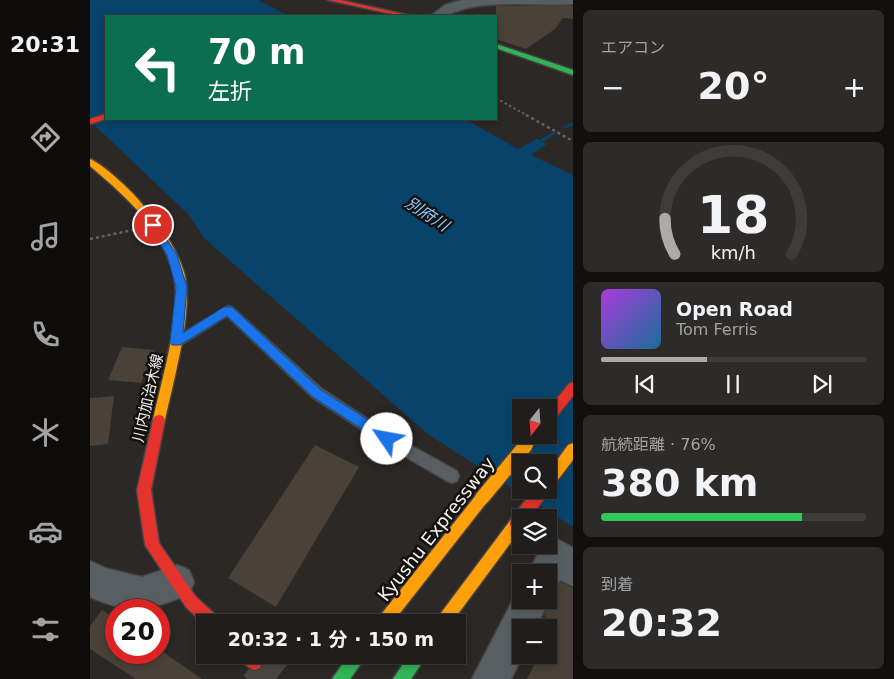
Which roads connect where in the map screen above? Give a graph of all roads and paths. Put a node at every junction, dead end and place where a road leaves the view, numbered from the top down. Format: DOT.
graph roads {
  1 [pos="331,0"];
  2 [pos="572,0"];
  3 [pos="408,4"];
  4 [pos="390,11"];
  5 [pos="378,15"];
  6 [pos="405,15"];
  7 [pos="440,15"];
  8 [pos="497,46"];
  9 [pos="573,73"];
  10 [pos="497,99"];
  11 [pos="105,116"];
  12 [pos="90,122"];
  13 [pos="573,141"];
  14 [pos="90,162"];
  15 [pos="153,225"];
  16 [pos="90,239"];
  17 [pos="176,342"];
  18 [pos="573,387"];
  19 [pos="558,406"];
  20 [pos="527,444"];
  21 [pos="573,449"];
  22 [pos="557,470"];
  23 [pos="452,476"];
  24 [pos="535,499"];
  25 [pos="550,564"];
  26 [pos="573,569"];
  27 [pos="90,578"];
  28 [pos="176,582"];
  29 [pos="526,609"];
  30 [pos="205,614"];
  31 [pos="390,614"];
  32 [pos="449,614"];
  33 [pos="352,664"];
  34 [pos="412,664"];
  35 [pos="340,679"];
  36 [pos="401,679"];
  37 [pos="491,679"];
  1 -- 4 [label="main road"];
  2 -- 7 [label="street"];
  3 -- 4 [label="main road"];
  4 -- 5 [label="main road"];
  4 -- 6 [label="main road"];
  8 -- 9 [label="main road"];
  10 -- 13 [label="path"];
  11 -- 12 [label="main road"];
  14 -- 15 [label="main road, 川内加治木線"];
  15 -- 16 [label="path"];
  15 -- 17 [label="main road, 川内加治木線"];
  17 -- 23 [label="lane"];
  17 -- 28 [label="main road, 川内加治木線"];
  18 -- 19 [label="main road"];
  20 -- 31 [label="main road, Kyushu Expressway, bridge"];
  21 -- 22 [label="main road"];
  24 -- 32 [label="main road, bridge"];
  25 -- 26 [label="street"];
  27 -- 28 [label="street"];
  28 -- 30 [label="main road, 川内加治木線"];
  29 -- 37 [label="street"];
  33 -- 35 [label="main road"];
  34 -- 36 [label="main road"];
}
